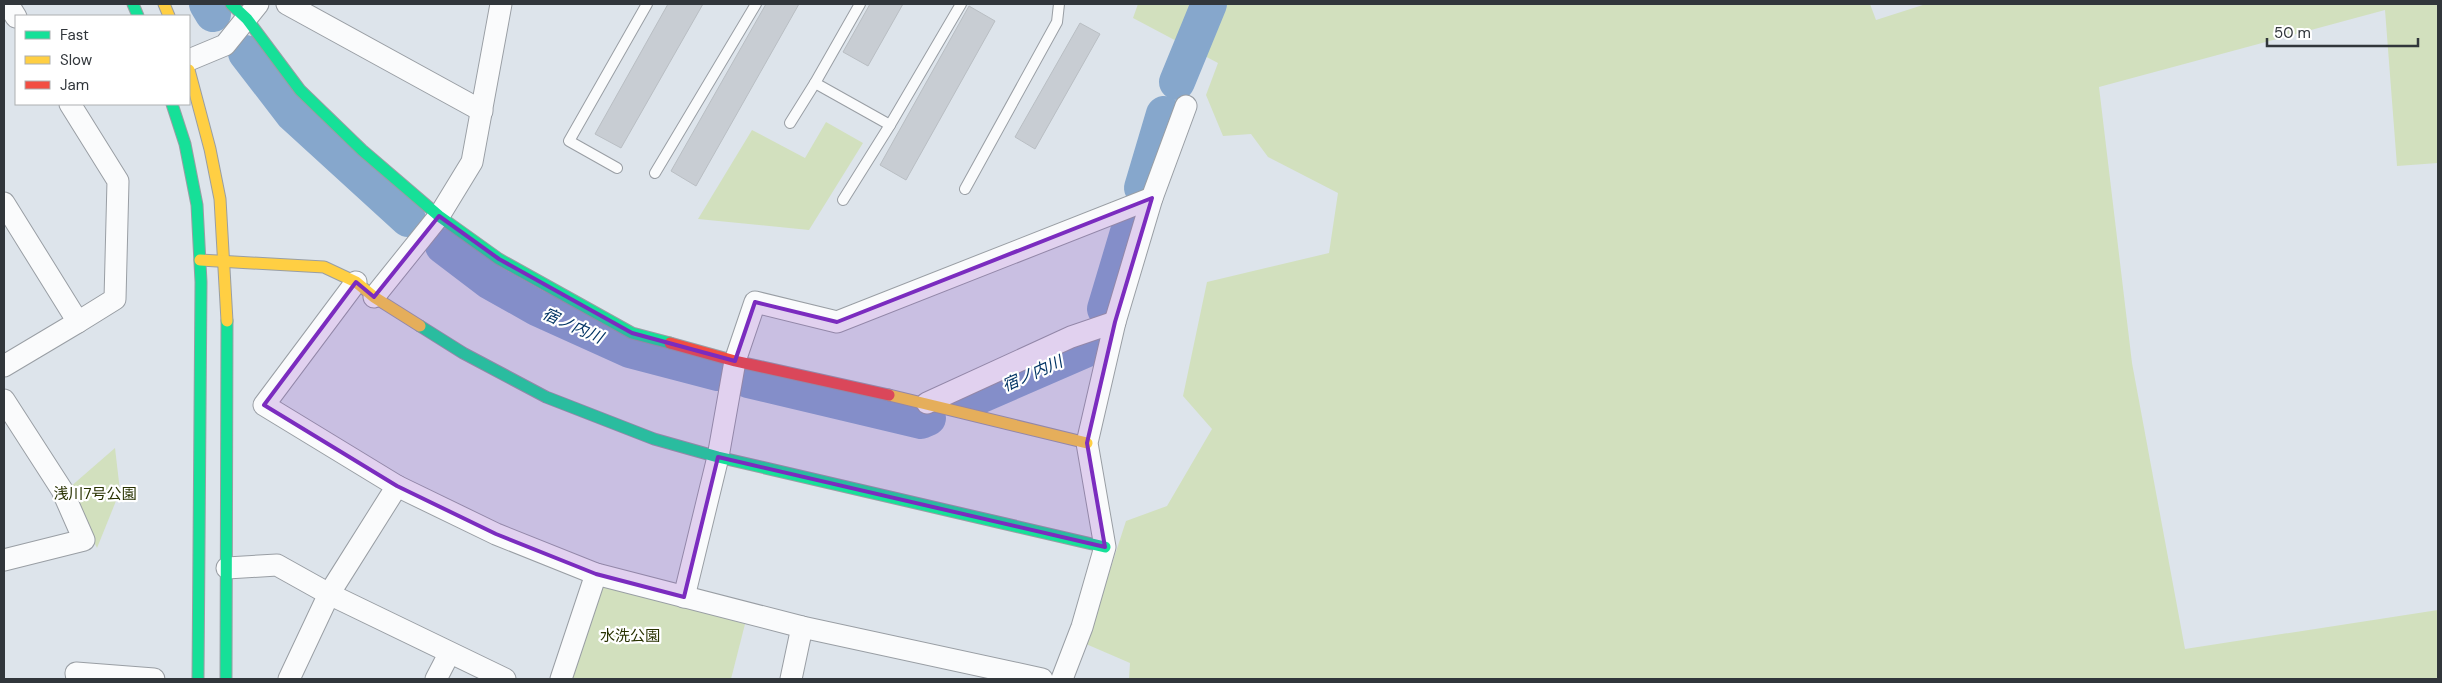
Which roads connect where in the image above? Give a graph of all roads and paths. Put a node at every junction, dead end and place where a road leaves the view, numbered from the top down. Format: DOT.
graph roads {
  1 [pos="8,4"];
  2 [pos="232,4"];
  3 [pos="288,4"];
  4 [pos="502,4"];
  5 [pos="647,4"];
  6 [pos="756,4"];
  7 [pos="860,4"];
  8 [pos="961,4"];
  9 [pos="1059,4"];
  10 [pos="252,12"];
  11 [pos="15,15"];
  12 [pos="190,60"];
  13 [pos="190,74"];
  14 [pos="815,82"];
  15 [pos="71,105"];
  16 [pos="172,105"];
  17 [pos="1186,106"];
  18 [pos="482,111"];
  19 [pos="790,123"];
  20 [pos="890,125"];
  21 [pos="618,168"];
  22 [pos="655,173"];
  23 [pos="965,189"];
  24 [pos="1152,198"];
  25 [pos="843,200"];
  26 [pos="4,203"];
  27 [pos="439,216"];
  28 [pos="200,260"];
  29 [pos="224,260"];
  30 [pos="356,282"];
  31 [pos="374,297"];
  32 [pos="78,322"];
  33 [pos="1115,322"];
  34 [pos="735,361"];
  35 [pos="4,366"];
  36 [pos="4,400"];
  37 [pos="927,403"];
  38 [pos="1087,443"];
  39 [pos="718,457"];
  40 [pos="397,486"];
  41 [pos="1104,548"];
  42 [pos="4,560"];
  43 [pos="227,568"];
  44 [pos="596,574"];
  45 [pos="330,594"];
  46 [pos="684,597"];
  47 [pos="802,627"];
  48 [pos="449,654"];
  49 [pos="77,679"];
  50 [pos="154,679"];
  51 [pos="198,679"];
  52 [pos="226,679"];
  53 [pos="289,679"];
  54 [pos="436,679"];
  55 [pos="505,679"];
  56 [pos="561,679"];
  57 [pos="791,679"];
  58 [pos="1042,679"];
  59 [pos="1062,679"];
  1 -- 11 [label="street"];
  2 -- 10 [label="street"];
  3 -- 18 [label="street"];
  4 -- 18 [label="street"];
  5 -- 21 [label="lane"];
  6 -- 22 [label="lane"];
  7 -- 14 [label="lane"];
  8 -- 20 [label="lane"];
  9 -- 23 [label="lane"];
  10 -- 12 [label="street"];
  10 -- 27 [label="street"];
  13 -- 29 [label="street"];
  14 -- 19 [label="lane"];
  14 -- 20 [label="lane"];
  15 -- 32 [label="street"];
  16 -- 28 [label="street"];
  17 -- 24 [label="street"];
  18 -- 27 [label="street"];
  20 -- 25 [label="lane"];
  24 -- 33 [label="street"];
  24 -- 34 [label="street"];
  26 -- 32 [label="street"];
  27 -- 31 [label="street"];
  27 -- 34 [label="street"];
  28 -- 29 [label="street"];
  28 -- 51 [label="street"];
  29 -- 30 [label="street"];
  29 -- 43 [label="street"];
  30 -- 31 [label="street"];
  30 -- 40 [label="street"];
  31 -- 39 [label="street"];
  32 -- 35 [label="street"];
  33 -- 37 [label="street"];
  33 -- 38 [label="street"];
  34 -- 37 [label="street"];
  34 -- 39 [label="street"];
  36 -- 42 [label="street"];
  37 -- 38 [label="street"];
  38 -- 41 [label="street"];
  39 -- 41 [label="street"];
  39 -- 46 [label="street"];
  40 -- 44 [label="street"];
  40 -- 45 [label="street"];
  41 -- 59 [label="street"];
  43 -- 45 [label="street"];
  43 -- 52 [label="street"];
  44 -- 46 [label="street"];
  44 -- 56 [label="street"];
  45 -- 48 [label="street"];
  45 -- 53 [label="street"];
  46 -- 47 [label="street"];
  47 -- 57 [label="street"];
  47 -- 58 [label="street"];
  48 -- 54 [label="street"];
  48 -- 55 [label="street"];
  49 -- 50 [label="street"];
}
